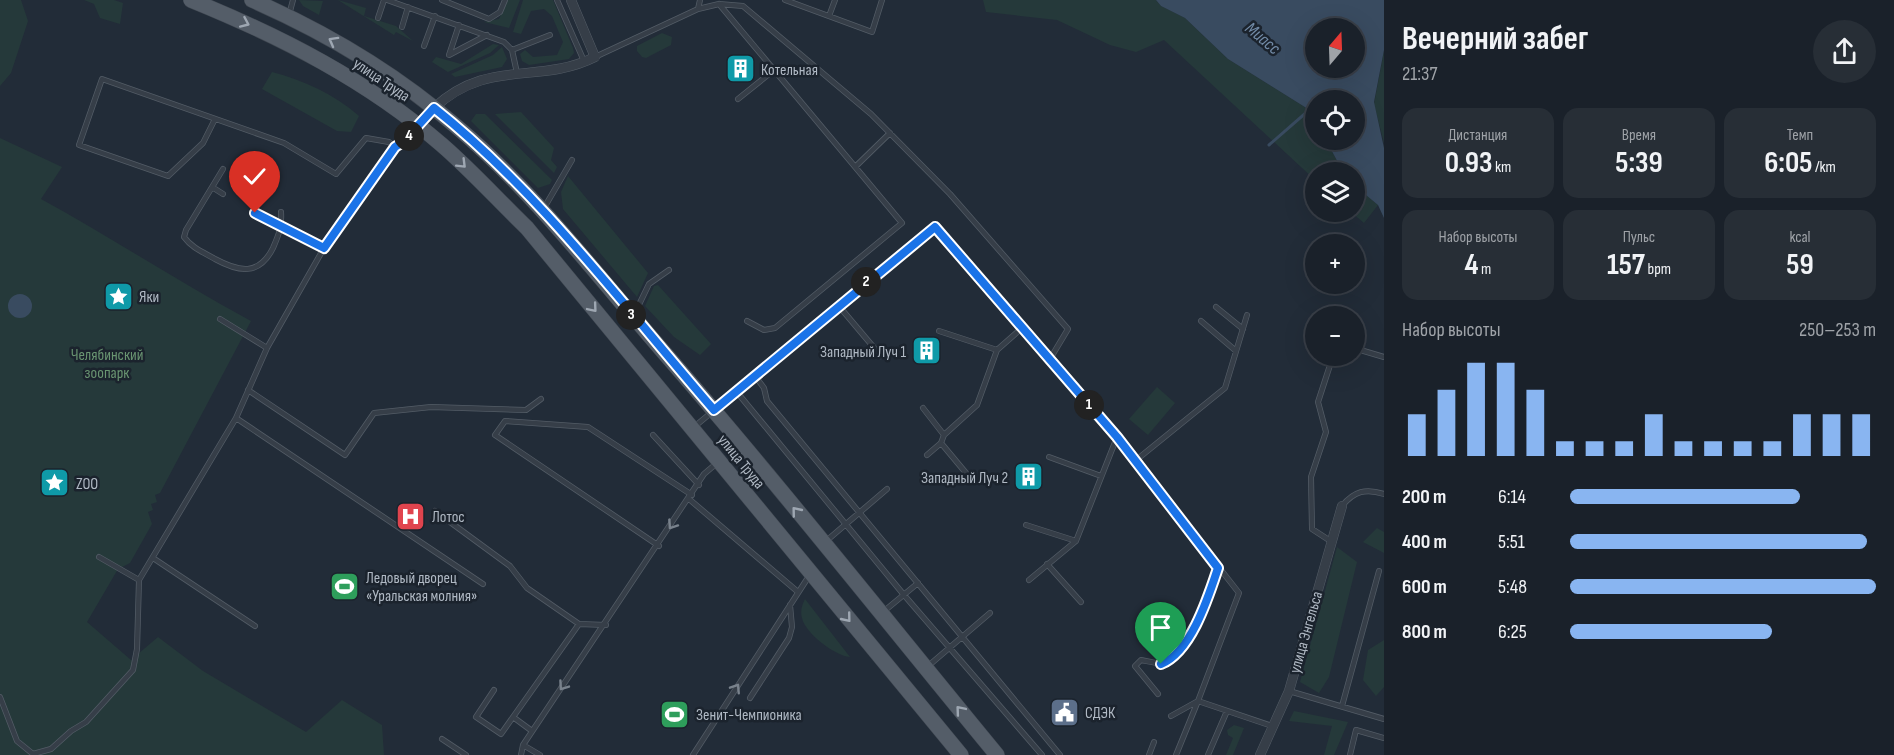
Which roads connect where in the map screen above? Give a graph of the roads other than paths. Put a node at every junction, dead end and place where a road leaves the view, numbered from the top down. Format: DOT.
graph roads {
  1 [pos="191,0"];
  2 [pos="252,0"];
  3 [pos="293,0"];
  4 [pos="385,0"];
  5 [pos="442,0"];
  6 [pos="505,0"];
  7 [pos="557,0"];
  8 [pos="571,0"];
  9 [pos="700,0"];
  10 [pos="784,0"];
  11 [pos="835,0"];
  12 [pos="882,0"];
  13 [pos="719,4"];
  14 [pos="408,8"];
  15 [pos="698,9"];
  16 [pos="288,16"];
  17 [pos="435,16"];
  18 [pos="829,16"];
  19 [pos="378,18"];
  20 [pos="459,25"];
  21 [pos="402,27"];
  22 [pos="488,35"];
  23 [pos="550,35"];
  24 [pos="424,46"];
  25 [pos="512,50"];
  26 [pos="595,57"];
  27 [pos="584,62"];
  28 [pos="774,70"];
  29 [pos="517,73"];
  30 [pos="738,99"];
  31 [pos="434,108"];
  32 [pos="215,119"];
  33 [pos="418,126"];
  34 [pos="890,133"];
  35 [pos="395,147"];
  36 [pos="572,160"];
  37 [pos="855,167"];
  38 [pos="223,169"];
  39 [pos="212,187"];
  40 [pos="223,194"];
  41 [pos="543,211"];
  42 [pos="281,212"];
  43 [pos="255,213"];
  44 [pos="282,227"];
  45 [pos="324,248"];
  46 [pos="669,270"];
  47 [pos="838,305"];
  48 [pos="1216,307"];
  49 [pos="1247,315"];
  50 [pos="633,317"];
  51 [pos="220,319"];
  52 [pos="747,321"];
  53 [pos="1201,321"];
  54 [pos="1023,327"];
  55 [pos="1243,329"];
  56 [pos="939,331"];
  57 [pos="267,348"];
  58 [pos="997,350"];
  59 [pos="1236,351"];
  60 [pos="1365,351"];
  61 [pos="881,356"];
  62 [pos="1384,357"];
  63 [pos="1050,359"];
  64 [pos="1331,366"];
  65 [pos="755,376"];
  66 [pos="248,390"];
  67 [pos="736,391"];
  68 [pos="541,399"];
  69 [pos="923,408"];
  70 [pos="714,410"];
  71 [pos="236,418"];
  72 [pos="692,429"];
  73 [pos="653,435"];
  74 [pos="944,435"];
  75 [pos="1117,437"];
  76 [pos="741,443"];
  77 [pos="941,443"];
  78 [pos="927,455"];
  79 [pos="1049,457"];
  80 [pos="719,461"];
  81 [pos="1135,461"];
  82 [pos="1101,476"];
  83 [pos="971,479"];
  84 [pos="699,485"];
  85 [pos="887,489"];
  86 [pos="1384,494"];
  87 [pos="691,497"];
  88 [pos="1342,506"];
  89 [pos="435,511"];
  90 [pos="860,512"];
  91 [pos="846,524"];
  92 [pos="1026,525"];
  93 [pos="1076,541"];
  94 [pos="1332,542"];
  95 [pos="823,544"];
  96 [pos="658,546"];
  97 [pos="99,557"];
  98 [pos="153,558"];
  99 [pos="1047,564"];
  100 [pos="1218,568"];
  101 [pos="1379,572"];
  102 [pos="811,573"];
  103 [pos="139,580"];
  104 [pos="1029,580"];
  105 [pos="918,583"];
  106 [pos="483,584"];
  107 [pos="798,592"];
  108 [pos="904,595"];
  109 [pos="1081,602"];
  110 [pos="789,605"];
  111 [pos="990,613"];
  112 [pos="881,614"];
  113 [pos="579,624"];
  114 [pos="606,625"];
  115 [pos="255,626"];
  116 [pos="962,637"];
  117 [pos="950,648"];
  118 [pos="926,669"];
  119 [pos="494,690"];
  120 [pos="1289,691"];
  121 [pos="1158,694"];
  122 [pos="0,697"];
  123 [pos="750,698"];
  124 [pos="1198,701"];
  125 [pos="1342,706"];
  126 [pos="1227,711"];
  127 [pos="1170,716"];
  128 [pos="513,717"];
  129 [pos="1384,719"];
  130 [pos="1272,726"];
  131 [pos="532,731"];
  132 [pos="1384,738"];
  133 [pos="442,739"];
  134 [pos="1154,742"];
  135 [pos="523,745"];
  136 [pos="42,753"];
  137 [pos="466,755"];
  138 [pos="521,755"];
  139 [pos="540,755"];
  140 [pos="693,755"];
  141 [pos="961,755"];
  142 [pos="997,755"];
  143 [pos="1042,755"];
  144 [pos="1060,755"];
  145 [pos="1149,755"];
  146 [pos="1176,755"];
  147 [pos="1208,755"];
  148 [pos="1260,755"];
  149 [pos="1350,755"];
  1 -- 33 [label="main road, улица Труда, one-way"];
  2 -- 16 [label="main road, улица Труда"];
  3 -- 16 [label="lane"];
  4 -- 14 [label="lane"];
  4 -- 19 [label="lane"];
  5 -- 6 [label="lane"];
  7 -- 27 [label="lane"];
  8 -- 26 [label="street"];
  9 -- 15 [label="lane"];
  10 -- 18 [label="lane"];
  11 -- 18 [label="lane"];
  12 -- 18 [label="lane"];
  13 -- 15 [label="lane"];
  13 -- 28 [label="lane"];
  13 -- 34 [label="lane"];
  14 -- 17 [label="lane"];
  14 -- 21 [label="lane"];
  15 -- 26 [label="lane"];
  31 -- 16 [label="main road, улица Труда, one-way"];
  17 -- 20 [label="lane"];
  17 -- 24 [label="lane"];
  20 -- 22 [label="lane"];
  20 -- 22 [label="lane"];
  22 -- 25 [label="lane"];
  23 -- 25 [label="lane"];
  25 -- 29 [label="lane"];
  26 -- 27 [label="street"];
  27 -- 29 [label="street"];
  28 -- 30 [label="lane"];
  28 -- 37 [label="lane"];
  29 -- 31 [label="street"];
  31 -- 33 [label="main road"];
  31 -- 41 [label="main road, улица Труда"];
  32 -- 32 [label="lane"];
  32 -- 35 [label="lane"];
  33 -- 35 [label="lane"];
  33 -- 72 [label="main road, улица Труда, one-way"];
  34 -- 37 [label="lane"];
  34 -- 63 [label="lane"];
  35 -- 45 [label="lane"];
  36 -- 41 [label="lane"];
  37 -- 52 [label="lane"];
  38 -- 39 [label="lane"];
  39 -- 40 [label="lane"];
  39 -- 44 [label="lane"];
  41 -- 50 [label="main road, улица Труда"];
  42 -- 44 [label="lane"];
  43 -- 44 [label="lane"];
  44 -- 45 [label="lane"];
  45 -- 57 [label="lane"];
  46 -- 50 [label="lane"];
  47 -- 54 [label="lane"];
  47 -- 61 [label="lane"];
  47 -- 65 [label="lane"];
  48 -- 55 [label="lane"];
  49 -- 55 [label="lane"];
  50 -- 70 [label="main road, улица Труда"];
  51 -- 57 [label="lane"];
  53 -- 59 [label="lane"];
  54 -- 58 [label="lane"];
  54 -- 63 [label="lane"];
  55 -- 59 [label="lane"];
  56 -- 58 [label="lane"];
  57 -- 66 [label="lane"];
  58 -- 74 [label="lane"];
  59 -- 81 [label="lane"];
  60 -- 62 [label="lane"];
  63 -- 75 [label="lane"];
  64 -- 94 [label="lane"];
  65 -- 67 [label="lane"];
  65 -- 90 [label="lane"];
  66 -- 68 [label="lane"];
  66 -- 71 [label="lane"];
  67 -- 70 [label="lane"];
  67 -- 91 [label="lane"];
  69 -- 74 [label="lane"];
  70 -- 72 [label="lane"];
  70 -- 76 [label="main road, улица Труда"];
  71 -- 98 [label="lane"];
  71 -- 106 [label="lane"];
  72 -- 80 [label="main road, улица Труда"];
  73 -- 84 [label="lane"];
  74 -- 77 [label="lane"];
  75 -- 81 [label="lane"];
  75 -- 82 [label="lane"];
  76 -- 80 [label="main road"];
  95 -- 76 [label="main road, улица Труда, one-way"];
  77 -- 78 [label="lane"];
  77 -- 83 [label="lane"];
  79 -- 82 [label="lane"];
  80 -- 84 [label="lane"];
  80 -- 102 [label="main road, улица Труда"];
  81 -- 100 [label="lane"];
  82 -- 93 [label="lane"];
  84 -- 87 [label="lane"];
  85 -- 90 [label="lane"];
  86 -- 88 [label="lane"];
  87 -- 96 [label="lane, one-way"];
  87 -- 96 [label="lane"];
  87 -- 107 [label="lane"];
  88 -- 94 [label="street, улица Энгельса"];
  89 -- 113 [label="lane"];
  90 -- 91 [label="lane"];
  90 -- 105 [label="lane"];
  91 -- 95 [label="lane"];
  91 -- 108 [label="lane"];
  92 -- 93 [label="lane"];
  93 -- 99 [label="lane"];
  94 -- 120 [label="street, улица Энгельса"];
  95 -- 112 [label="main road, улица Труда"];
  96 -- 114 [label="lane"];
  97 -- 103 [label="lane"];
  98 -- 103 [label="lane"];
  98 -- 115 [label="lane"];
  99 -- 104 [label="lane"];
  99 -- 109 [label="lane"];
  100 -- 121 [label="lane"];
  100 -- 124 [label="lane"];
  101 -- 125 [label="lane"];
  102 -- 107 [label="lane"];
  102 -- 141 [label="main road, улица Труда, one-way"];
  103 -- 136 [label="lane"];
  105 -- 108 [label="lane"];
  105 -- 116 [label="lane"];
  107 -- 110 [label="lane"];
  108 -- 112 [label="lane"];
  108 -- 117 [label="lane"];
  110 -- 123 [label="lane"];
  140 -- 110 [label="lane, one-way"];
  111 -- 116 [label="lane"];
  112 -- 118 [label="main road, улица Труда"];
  113 -- 114 [label="lane"];
  113 -- 128 [label="lane"];
  114 -- 131 [label="lane, one-way"];
  116 -- 117 [label="lane"];
  116 -- 144 [label="lane"];
  117 -- 118 [label="lane"];
  117 -- 143 [label="lane"];
  142 -- 118 [label="main road, улица Труда, one-way"];
  119 -- 128 [label="lane"];
  120 -- 125 [label="lane"];
  120 -- 130 [label="street, улица Энгельса"];
  122 -- 136 [label="lane"];
  124 -- 126 [label="lane"];
  124 -- 127 [label="lane"];
  124 -- 146 [label="lane"];
  125 -- 129 [label="lane"];
  126 -- 130 [label="lane"];
  126 -- 147 [label="lane"];
  128 -- 131 [label="lane"];
  130 -- 148 [label="street, улица Энгельса"];
  131 -- 135 [label="lane"];
  132 -- 149 [label="lane"];
  133 -- 137 [label="lane"];
  134 -- 145 [label="lane"];
  135 -- 138 [label="lane"];
  135 -- 139 [label="lane"];
}
